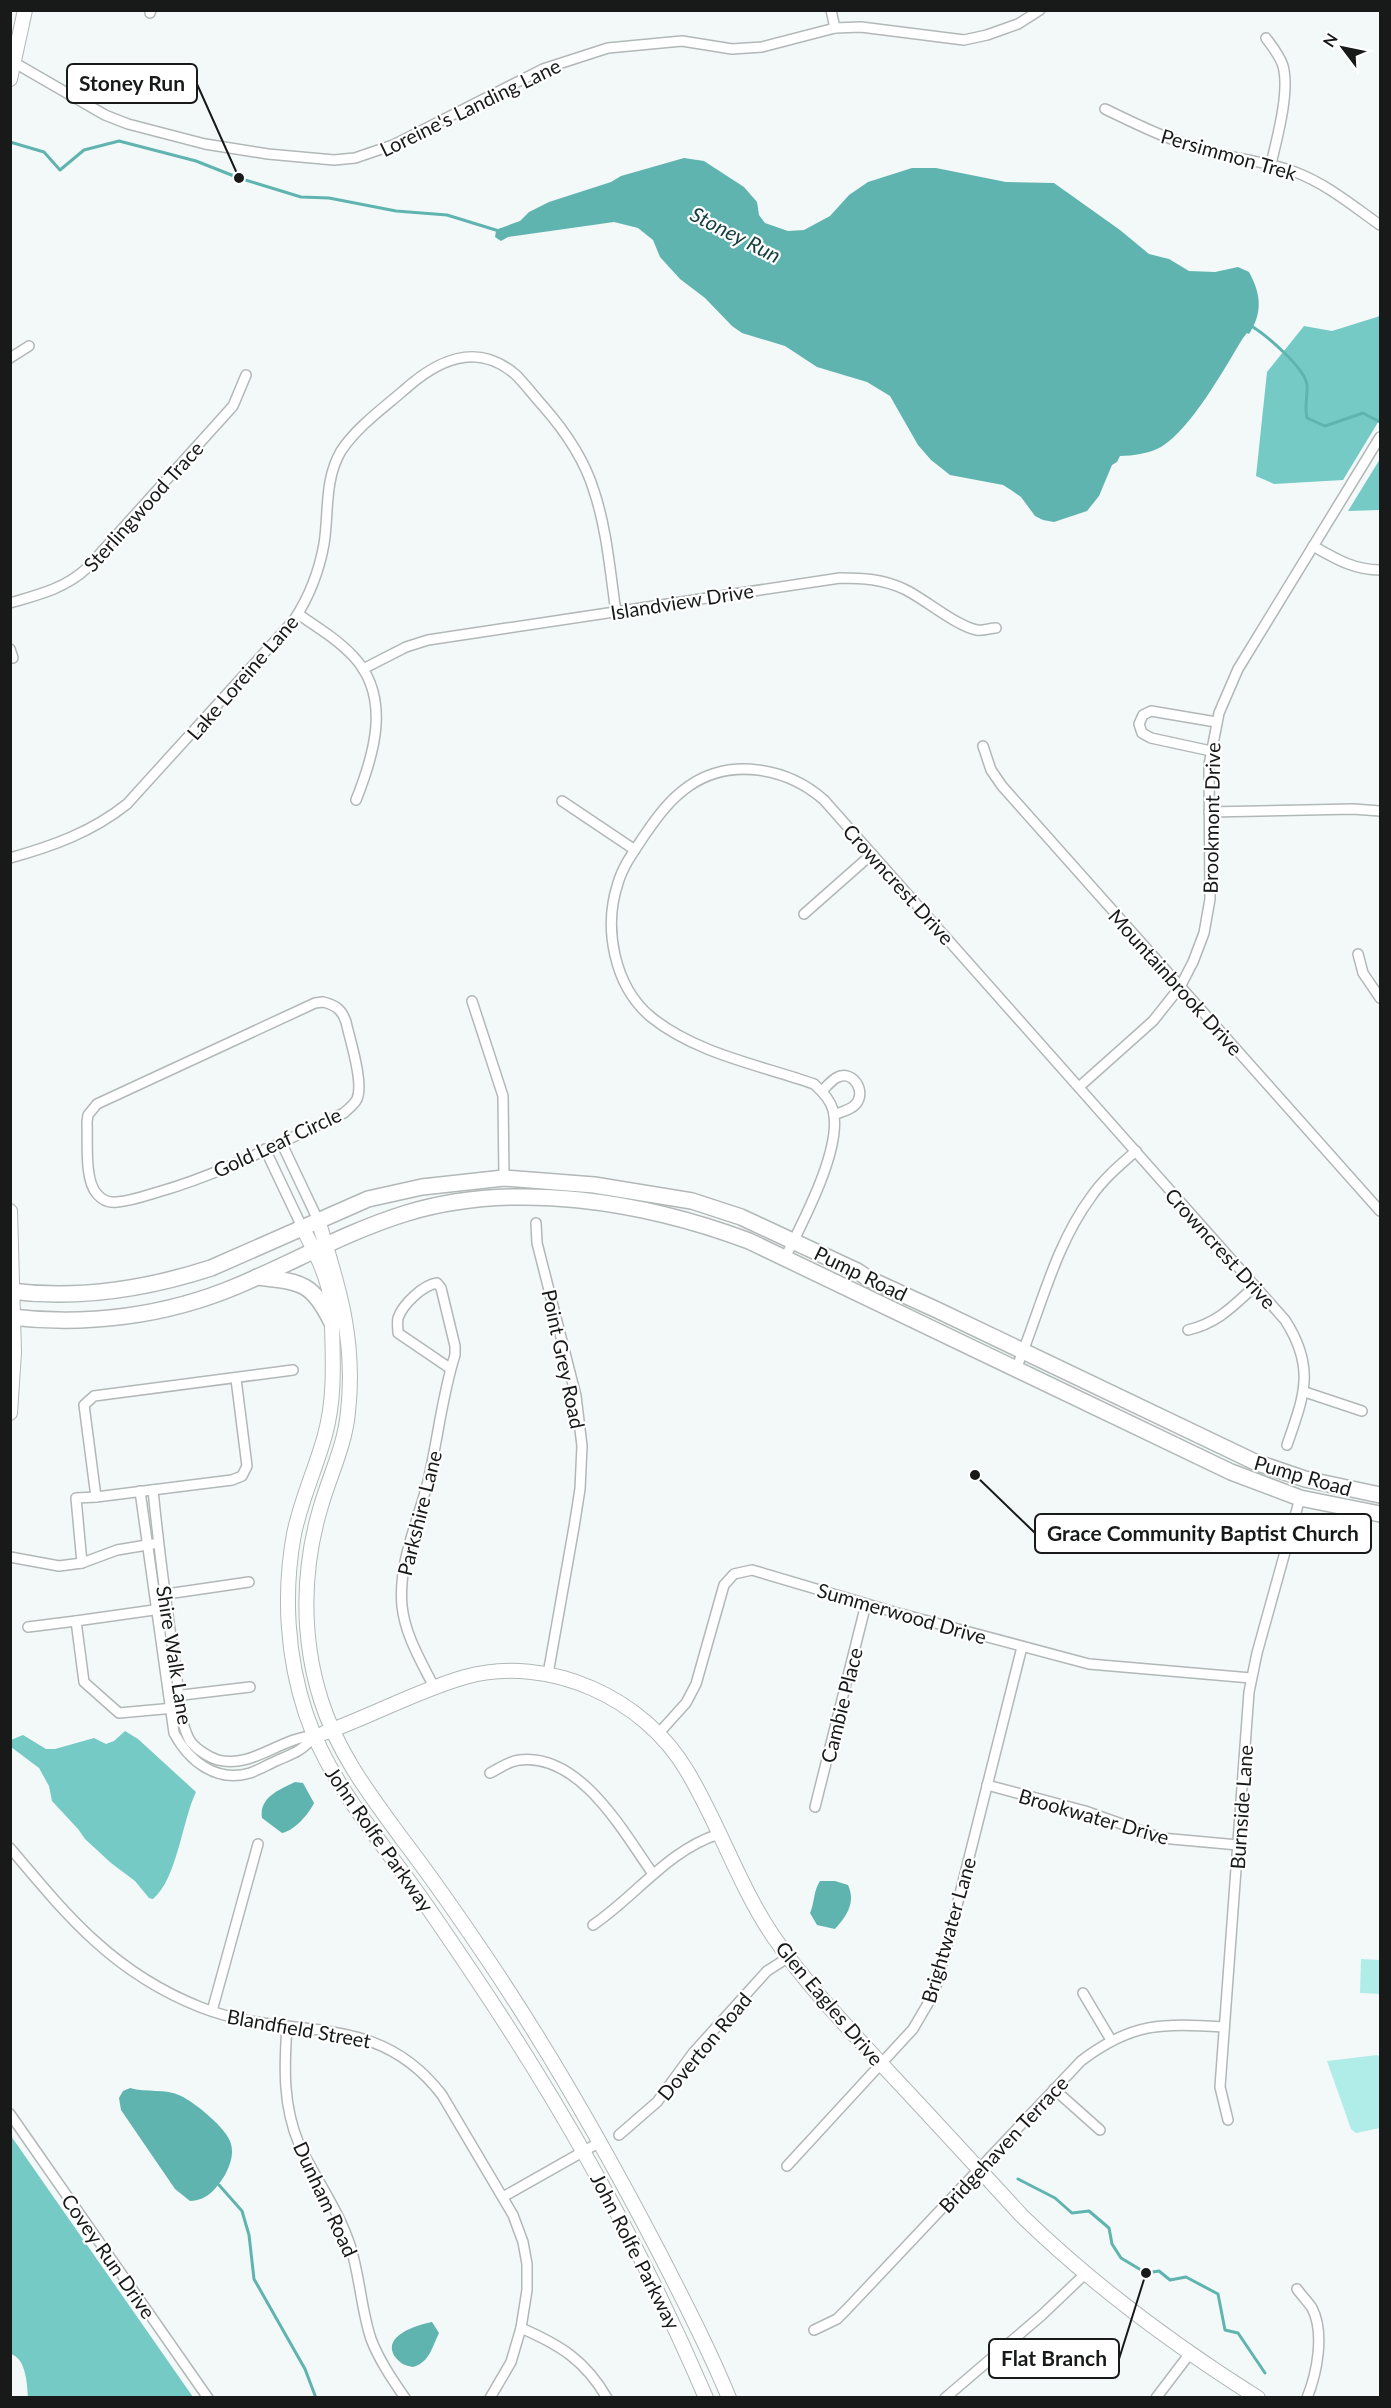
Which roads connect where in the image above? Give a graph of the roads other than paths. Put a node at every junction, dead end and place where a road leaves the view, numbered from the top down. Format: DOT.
graph roads {
  1 [pos="25,10"];
  2 [pos="831,10"];
  3 [pos="1040,10"];
  4 [pos="835,28"];
  5 [pos="1266,38"];
  6 [pos="15,63"];
  7 [pos="10,79"];
  8 [pos="1105,109"];
  9 [pos="1272,164"];
  10 [pos="1380,225"];
  11 [pos="29,346"];
  12 [pos="10,358"];
  13 [pos="246,375"];
  14 [pos="1379,439"];
  15 [pos="1313,546"];
  16 [pos="1380,570"];
  17 [pos="10,603"];
  18 [pos="616,612"];
  19 [pos="298,614"];
  20 [pos="996,628"];
  21 [pos="363,669"];
  22 [pos="1216,722"];
  23 [pos="983,746"];
  24 [pos="1211,751"];
  25 [pos="356,800"];
  26 [pos="562,801"];
  27 [pos="1380,811"];
  28 [pos="1209,812"];
  29 [pos="634,850"];
  30 [pos="872,854"];
  31 [pos="10,858"];
  32 [pos="804,914"];
  33 [pos="1358,954"];
  34 [pos="1180,987"];
  35 [pos="1380,998"];
  36 [pos="472,1001"];
  37 [pos="1079,1087"];
  38 [pos="822,1091"];
  39 [pos="834,1115"];
  40 [pos="281,1142"];
  41 [pos="265,1149"];
  42 [pos="1136,1151"];
  43 [pos="504,1178"];
  44 [pos="10,1211"];
  45 [pos="1380,1211"];
  46 [pos="318,1220"];
  47 [pos="536,1223"];
  48 [pos="302,1227"];
  49 [pos="794,1241"];
  50 [pos="320,1249"];
  51 [pos="785,1258"];
  52 [pos="257,1277"];
  53 [pos="1255,1286"];
  54 [pos="12,1291"];
  55 [pos="12,1317"];
  56 [pos="332,1323"];
  57 [pos="1188,1330"];
  58 [pos="1023,1352"];
  59 [pos="451,1369"];
  60 [pos="1016,1369"];
  61 [pos="293,1370"];
  62 [pos="236,1379"];
  63 [pos="1305,1392"];
  64 [pos="1362,1411"];
  65 [pos="10,1413"];
  66 [pos="1287,1445"];
  67 [pos="153,1490"];
  68 [pos="140,1491"];
  69 [pos="1380,1495"];
  70 [pos="96,1497"];
  71 [pos="1300,1498"];
  72 [pos="1380,1515"];
  73 [pos="158,1543"];
  74 [pos="148,1545"];
  75 [pos="10,1557"];
  76 [pos="82,1563"];
  77 [pos="249,1582"];
  78 [pos="160,1595"];
  79 [pos="866,1604"];
  80 [pos="162,1609"];
  81 [pos="76,1621"];
  82 [pos="28,1627"];
  83 [pos="1022,1647"];
  84 [pos="548,1674"];
  85 [pos="1251,1678"];
  86 [pos="250,1687"];
  87 [pos="434,1687"];
  88 [pos="179,1696"];
  89 [pos="169,1697"];
  90 [pos="181,1707"];
  91 [pos="170,1708"];
  92 [pos="332,1730"];
  93 [pos="658,1734"];
  94 [pos="314,1736"];
  95 [pos="490,1773"];
  96 [pos="987,1785"];
  97 [pos="815,1807"];
  98 [pos="719,1834"];
  99 [pos="258,1844"];
  100 [pos="1238,1845"];
  101 [pos="10,1848"];
  102 [pos="653,1874"];
  103 [pos="593,1925"];
  104 [pos="789,1958"];
  105 [pos="1083,1993"];
  106 [pos="212,2011"];
  107 [pos="287,2027"];
  108 [pos="1224,2027"];
  109 [pos="1111,2040"];
  110 [pos="881,2063"];
  111 [pos="1054,2089"];
  112 [pos="10,2114"];
  113 [pos="1228,2120"];
  114 [pos="1100,2130"];
  115 [pos="619,2135"];
  116 [pos="600,2142"];
  117 [pos="584,2151"];
  118 [pos="787,2166"];
  119 [pos="979,2169"];
  120 [pos="503,2198"];
  121 [pos="1086,2274"];
  122 [pos="1297,2289"];
  123 [pos="521,2328"];
  124 [pos="814,2330"];
  125 [pos="1191,2352"];
  126 [pos="208,2397"];
  127 [pos="405,2397"];
  128 [pos="490,2397"];
  129 [pos="607,2397"];
  130 [pos="706,2397"];
  131 [pos="729,2397"];
  132 [pos="945,2397"];
  133 [pos="1156,2397"];
  134 [pos="1258,2397"];
  135 [pos="1307,2397"];
  1 -- 6 [label="main road"];
  2 -- 4 [label="street"];
  3 -- 4 [label="street, Loreine's Landing Lane"];
  4 -- 6 [label="street, Loreine's Landing Lane"];
  5 -- 9 [label="street"];
  6 -- 7 [label="main road"];
  8 -- 9 [label="street, Persimmon Trek"];
  9 -- 10 [label="street, Persimmon Trek"];
  11 -- 12 [label="street"];
  13 -- 17 [label="street, Sterlingwood Trace"];
  14 -- 15 [label="street, Brookmont Drive"];
  15 -- 16 [label="street"];
  15 -- 22 [label="street, Brookmont Drive"];
  18 -- 19 [label="street, Lake Loreine Lane"];
  18 -- 20 [label="street, Islandview Drive"];
  18 -- 21 [label="street, Islandview Drive"];
  19 -- 21 [label="street"];
  19 -- 31 [label="street, Lake Loreine Lane"];
  21 -- 25 [label="street"];
  22 -- 24 [label="street, Brookmont Drive"];
  22 -- 24 [label="street"];
  23 -- 34 [label="street, Mountainbrook Drive"];
  24 -- 28 [label="street, Brookmont Drive"];
  26 -- 29 [label="street"];
  27 -- 28 [label="street"];
  28 -- 34 [label="street, Brookmont Drive"];
  29 -- 30 [label="street, Crowncrest Drive"];
  29 -- 38 [label="street, Crowncrest Drive"];
  30 -- 32 [label="street"];
  30 -- 37 [label="street, Crowncrest Drive"];
  33 -- 35 [label="street"];
  34 -- 37 [label="street, Brookmont Drive"];
  34 -- 45 [label="street, Mountainbrook Drive"];
  36 -- 43 [label="street"];
  37 -- 42 [label="street, Crowncrest Drive"];
  38 -- 39 [label="street"];
  38 -- 39 [label="street"];
  39 -- 49 [label="street"];
  40 -- 41 [label="street, Gold Leaf Circle"];
  40 -- 41 [label="street, Gold Leaf Circle"];
  40 -- 46 [label="street"];
  41 -- 48 [label="street"];
  42 -- 53 [label="street, Crowncrest Drive"];
  42 -- 58 [label="street"];
  43 -- 46 [label="main road, Pump Road"];
  43 -- 49 [label="main road, Pump Road"];
  44 -- 54 [label="main road"];
  46 -- 48 [label="main road, Pump Road"];
  46 -- 50 [label="main road"];
  47 -- 84 [label="street, Point Grey Road"];
  48 -- 50 [label="main road"];
  48 -- 54 [label="main road"];
  49 -- 51 [label="street"];
  49 -- 58 [label="main road, Pump Road"];
  50 -- 51 [label="main road, Pump Road"];
  50 -- 52 [label="main road"];
  50 -- 56 [label="main road, John Rolfe Parkway"];
  50 -- 92 [label="main road, John Rolfe Parkway"];
  51 -- 60 [label="main road, Pump Road"];
  52 -- 55 [label="main road"];
  52 -- 56 [label="main road"];
  53 -- 57 [label="street"];
  53 -- 63 [label="street, Crowncrest Drive"];
  54 -- 55 [label="main road"];
  55 -- 65 [label="main road"];
  56 -- 94 [label="main road, John Rolfe Parkway"];
  58 -- 60 [label="street"];
  58 -- 69 [label="main road, Pump Road"];
  59 -- 59 [label="street, Parkshire Lane"];
  59 -- 87 [label="street, Parkshire Lane"];
  60 -- 71 [label="main road, Pump Road"];
  61 -- 62 [label="street"];
  62 -- 67 [label="street"];
  62 -- 70 [label="street"];
  63 -- 64 [label="street"];
  63 -- 66 [label="street, Crowncrest Drive"];
  67 -- 68 [label="street"];
  67 -- 73 [label="street, Shire Walk Lane"];
  68 -- 70 [label="street"];
  68 -- 74 [label="street, Shire Walk Lane"];
  70 -- 76 [label="street"];
  71 -- 72 [label="main road, Pump Road"];
  71 -- 85 [label="street, Burnside Lane"];
  73 -- 74 [label="street"];
  73 -- 78 [label="street, Shire Walk Lane"];
  74 -- 76 [label="street"];
  74 -- 78 [label="street, Shire Walk Lane"];
  75 -- 76 [label="street"];
  77 -- 78 [label="street"];
  78 -- 80 [label="street, Shire Walk Lane"];
  79 -- 83 [label="street, Summerwood Drive"];
  79 -- 93 [label="street, Summerwood Drive"];
  79 -- 97 [label="street, Cambie Place"];
  80 -- 81 [label="street"];
  80 -- 88 [label="street, Shire Walk Lane"];
  80 -- 89 [label="street, Shire Walk Lane"];
  81 -- 82 [label="street"];
  81 -- 91 [label="street"];
  83 -- 85 [label="street, Summerwood Drive"];
  83 -- 96 [label="street, Brightwater Lane"];
  84 -- 87 [label="main road, Glen Eagles Drive"];
  84 -- 93 [label="main road, Glen Eagles Drive"];
  85 -- 100 [label="street, Burnside Lane"];
  86 -- 88 [label="street"];
  87 -- 92 [label="main road, Glen Eagles Drive"];
  88 -- 89 [label="street"];
  88 -- 90 [label="street, Shire Walk Lane"];
  89 -- 91 [label="street, Shire Walk Lane"];
  90 -- 91 [label="street"];
  90 -- 94 [label="street, Shire Walk Lane"];
  91 -- 94 [label="street, Shire Walk Lane"];
  92 -- 94 [label="main road, Glen Eagles Drive"];
  92 -- 116 [label="main road, John Rolfe Parkway"];
  93 -- 98 [label="main road, Glen Eagles Drive"];
  94 -- 117 [label="main road, John Rolfe Parkway"];
  95 -- 102 [label="street"];
  96 -- 100 [label="street, Brookwater Drive"];
  96 -- 110 [label="street, Brightwater Lane"];
  98 -- 102 [label="street"];
  98 -- 104 [label="main road, Glen Eagles Drive"];
  99 -- 106 [label="street"];
  100 -- 108 [label="street, Burnside Lane"];
  101 -- 106 [label="street, Blandfield Street"];
  102 -- 103 [label="street"];
  104 -- 110 [label="main road, Glen Eagles Drive"];
  104 -- 115 [label="street, Doverton Road"];
  105 -- 109 [label="street"];
  106 -- 107 [label="street, Blandfield Street"];
  107 -- 120 [label="street, Blandfield Street"];
  107 -- 127 [label="street, Dunham Road"];
  108 -- 109 [label="street, Bridgehaven Terrace"];
  108 -- 113 [label="street, Burnside Lane"];
  109 -- 111 [label="street, Bridgehaven Terrace"];
  110 -- 118 [label="street, Brightwater Lane"];
  110 -- 119 [label="main road, Glen Eagles Drive"];
  111 -- 114 [label="street"];
  111 -- 119 [label="street, Bridgehaven Terrace"];
  112 -- 126 [label="street, Covey Run Drive"];
  116 -- 117 [label="street"];
  116 -- 131 [label="main road, John Rolfe Parkway"];
  117 -- 120 [label="street"];
  117 -- 130 [label="main road, John Rolfe Parkway"];
  119 -- 121 [label="main road, Glen Eagles Drive"];
  119 -- 124 [label="street, Bridgehaven Terrace"];
  120 -- 123 [label="street, Blandfield Street"];
  121 -- 125 [label="main road, Glen Eagles Drive"];
  121 -- 132 [label="street"];
  122 -- 135 [label="street"];
  123 -- 128 [label="street, Blandfield Street"];
  123 -- 129 [label="street"];
  125 -- 133 [label="street"];
  125 -- 134 [label="main road, Glen Eagles Drive"];
}
